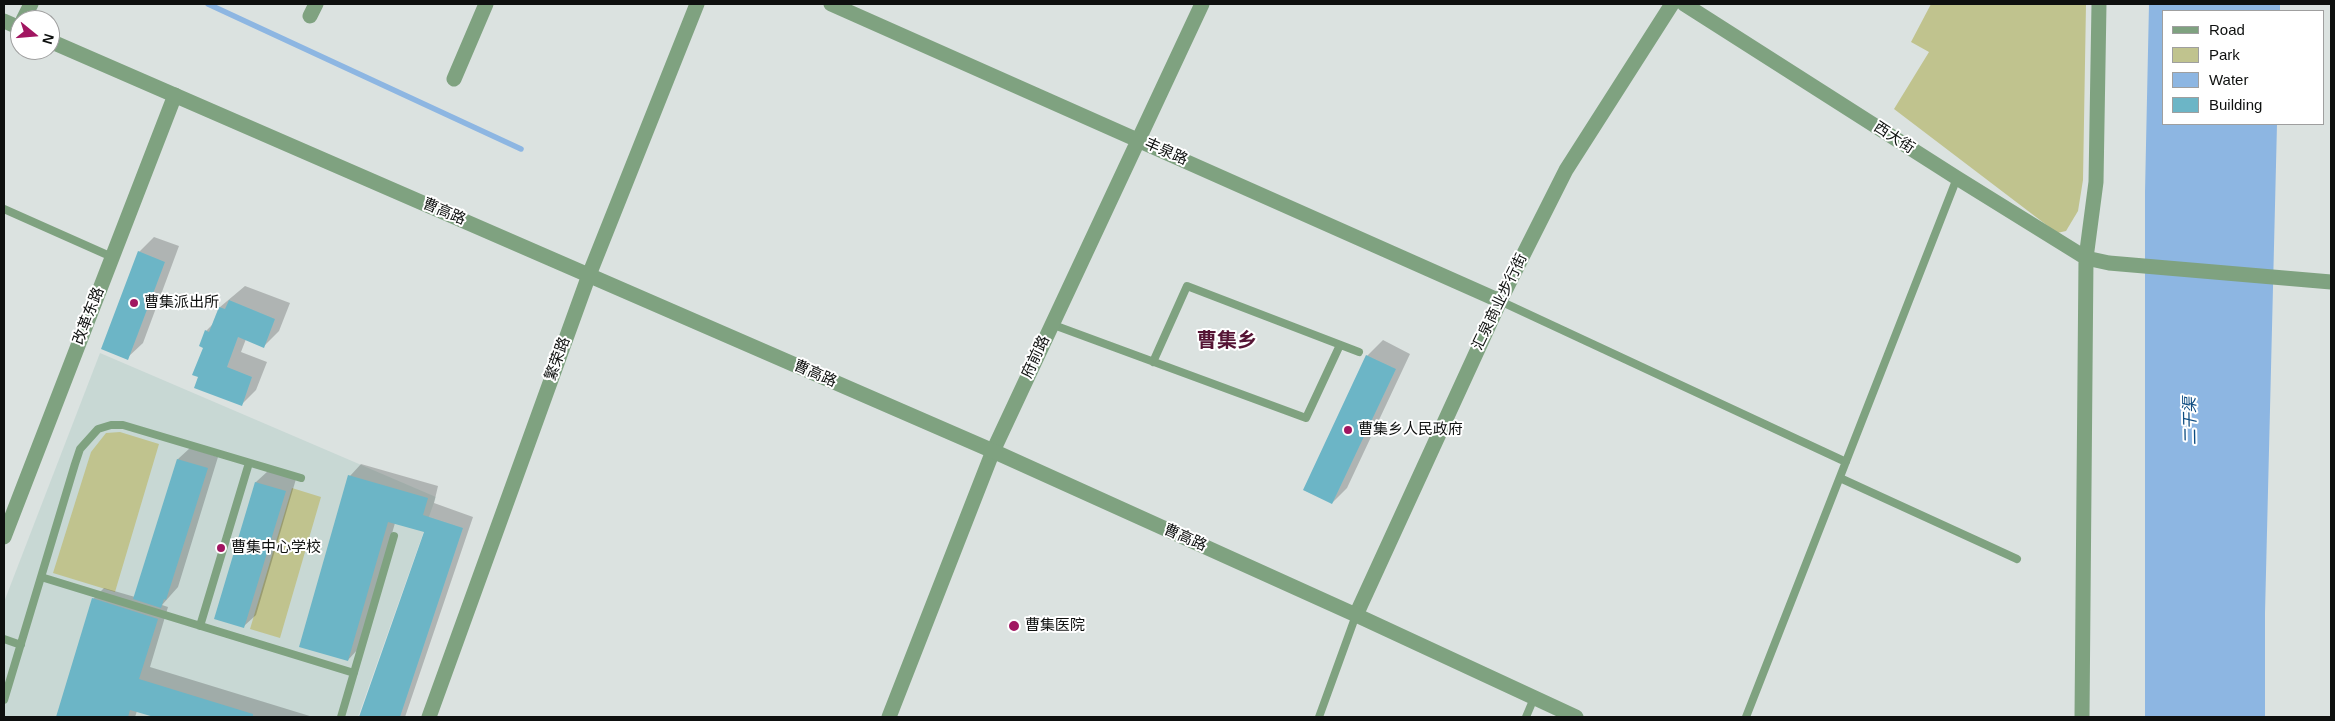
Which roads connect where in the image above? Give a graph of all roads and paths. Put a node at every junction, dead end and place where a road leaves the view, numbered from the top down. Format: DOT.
graph roads {
  1 [pos="486,4"];
  2 [pos="697,4"];
  3 [pos="831,4"];
  4 [pos="1202,4"];
  5 [pos="1672,4"];
  6 [pos="1684,4"];
  7 [pos="2099,4"];
  8 [pos="60,45"];
  9 [pos="454,79"];
  10 [pos="175,95"];
  11 [pos="1138,139"];
  12 [pos="1957,178"];
  13 [pos="4,209"];
  14 [pos="112,257"];
  15 [pos="2086,258"];
  16 [pos="589,275"];
  17 [pos="2331,282"];
  18 [pos="1500,301"];
  19 [pos="1051,324"];
  20 [pos="1340,345"];
  21 [pos="1359,352"];
  22 [pos="1153,362"];
  23 [pos="992,451"];
  24 [pos="1846,462"];
  25 [pos="249,463"];
  26 [pos="301,478"];
  27 [pos="1840,478"];
  28 [pos="394,536"];
  29 [pos="4,537"];
  30 [pos="2017,559"];
  31 [pos="41,576"];
  32 [pos="1356,615"];
  33 [pos="200,626"];
  34 [pos="4,639"];
  35 [pos="20,645"];
  36 [pos="354,673"];
  37 [pos="4,696"];
  38 [pos="1534,698"];
  39 [pos="341,717"];
  40 [pos="429,717"];
  41 [pos="889,717"];
  42 [pos="1318,717"];
  43 [pos="1526,717"];
  44 [pos="1576,717"];
  45 [pos="1746,717"];
  46 [pos="2082,717"];
  1 -- 9 [label="street"];
  2 -- 16 [label="street, 繁荣路"];
  3 -- 11 [label="street, 丰泉路"];
  4 -- 11 [label="street, 府前路"];
  5 -- 18 [label="street, 汇泉商业步行街"];
  6 -- 12 [label="street, 西大街"];
  7 -- 15 [label="street"];
  8 -- 10 [label="street, 曹高路"];
  10 -- 14 [label="street, 改革东路"];
  10 -- 16 [label="street, 曹高路"];
  11 -- 18 [label="street, 丰泉路"];
  11 -- 19 [label="street, 府前路"];
  12 -- 15 [label="street, 西大街"];
  12 -- 24 [label="lane"];
  13 -- 14 [label="lane"];
  14 -- 29 [label="street, 改革东路"];
  15 -- 17 [label="street, 西大街"];
  15 -- 46 [label="street"];
  16 -- 23 [label="street, 曹高路"];
  16 -- 40 [label="street, 繁荣路"];
  18 -- 24 [label="lane"];
  18 -- 32 [label="street, 汇泉商业步行街"];
  19 -- 22 [label="lane"];
  19 -- 23 [label="street, 府前路"];
  20 -- 21 [label="lane"];
  20 -- 22 [label="lane"];
  20 -- 22 [label="lane"];
  23 -- 32 [label="street, 曹高路"];
  23 -- 41 [label="street, 府前路"];
  24 -- 27 [label="lane"];
  25 -- 26 [label="lane"];
  25 -- 31 [label="lane"];
  25 -- 33 [label="lane"];
  27 -- 30 [label="lane"];
  27 -- 45 [label="lane"];
  28 -- 36 [label="lane"];
  31 -- 33 [label="lane"];
  31 -- 35 [label="lane"];
  32 -- 38 [label="street, 曹高路"];
  32 -- 42 [label="lane"];
  33 -- 36 [label="lane"];
  34 -- 35 [label="lane"];
  35 -- 37 [label="lane"];
  36 -- 39 [label="lane"];
  38 -- 43 [label="lane"];
  38 -- 44 [label="street, 曹高路"];
}
